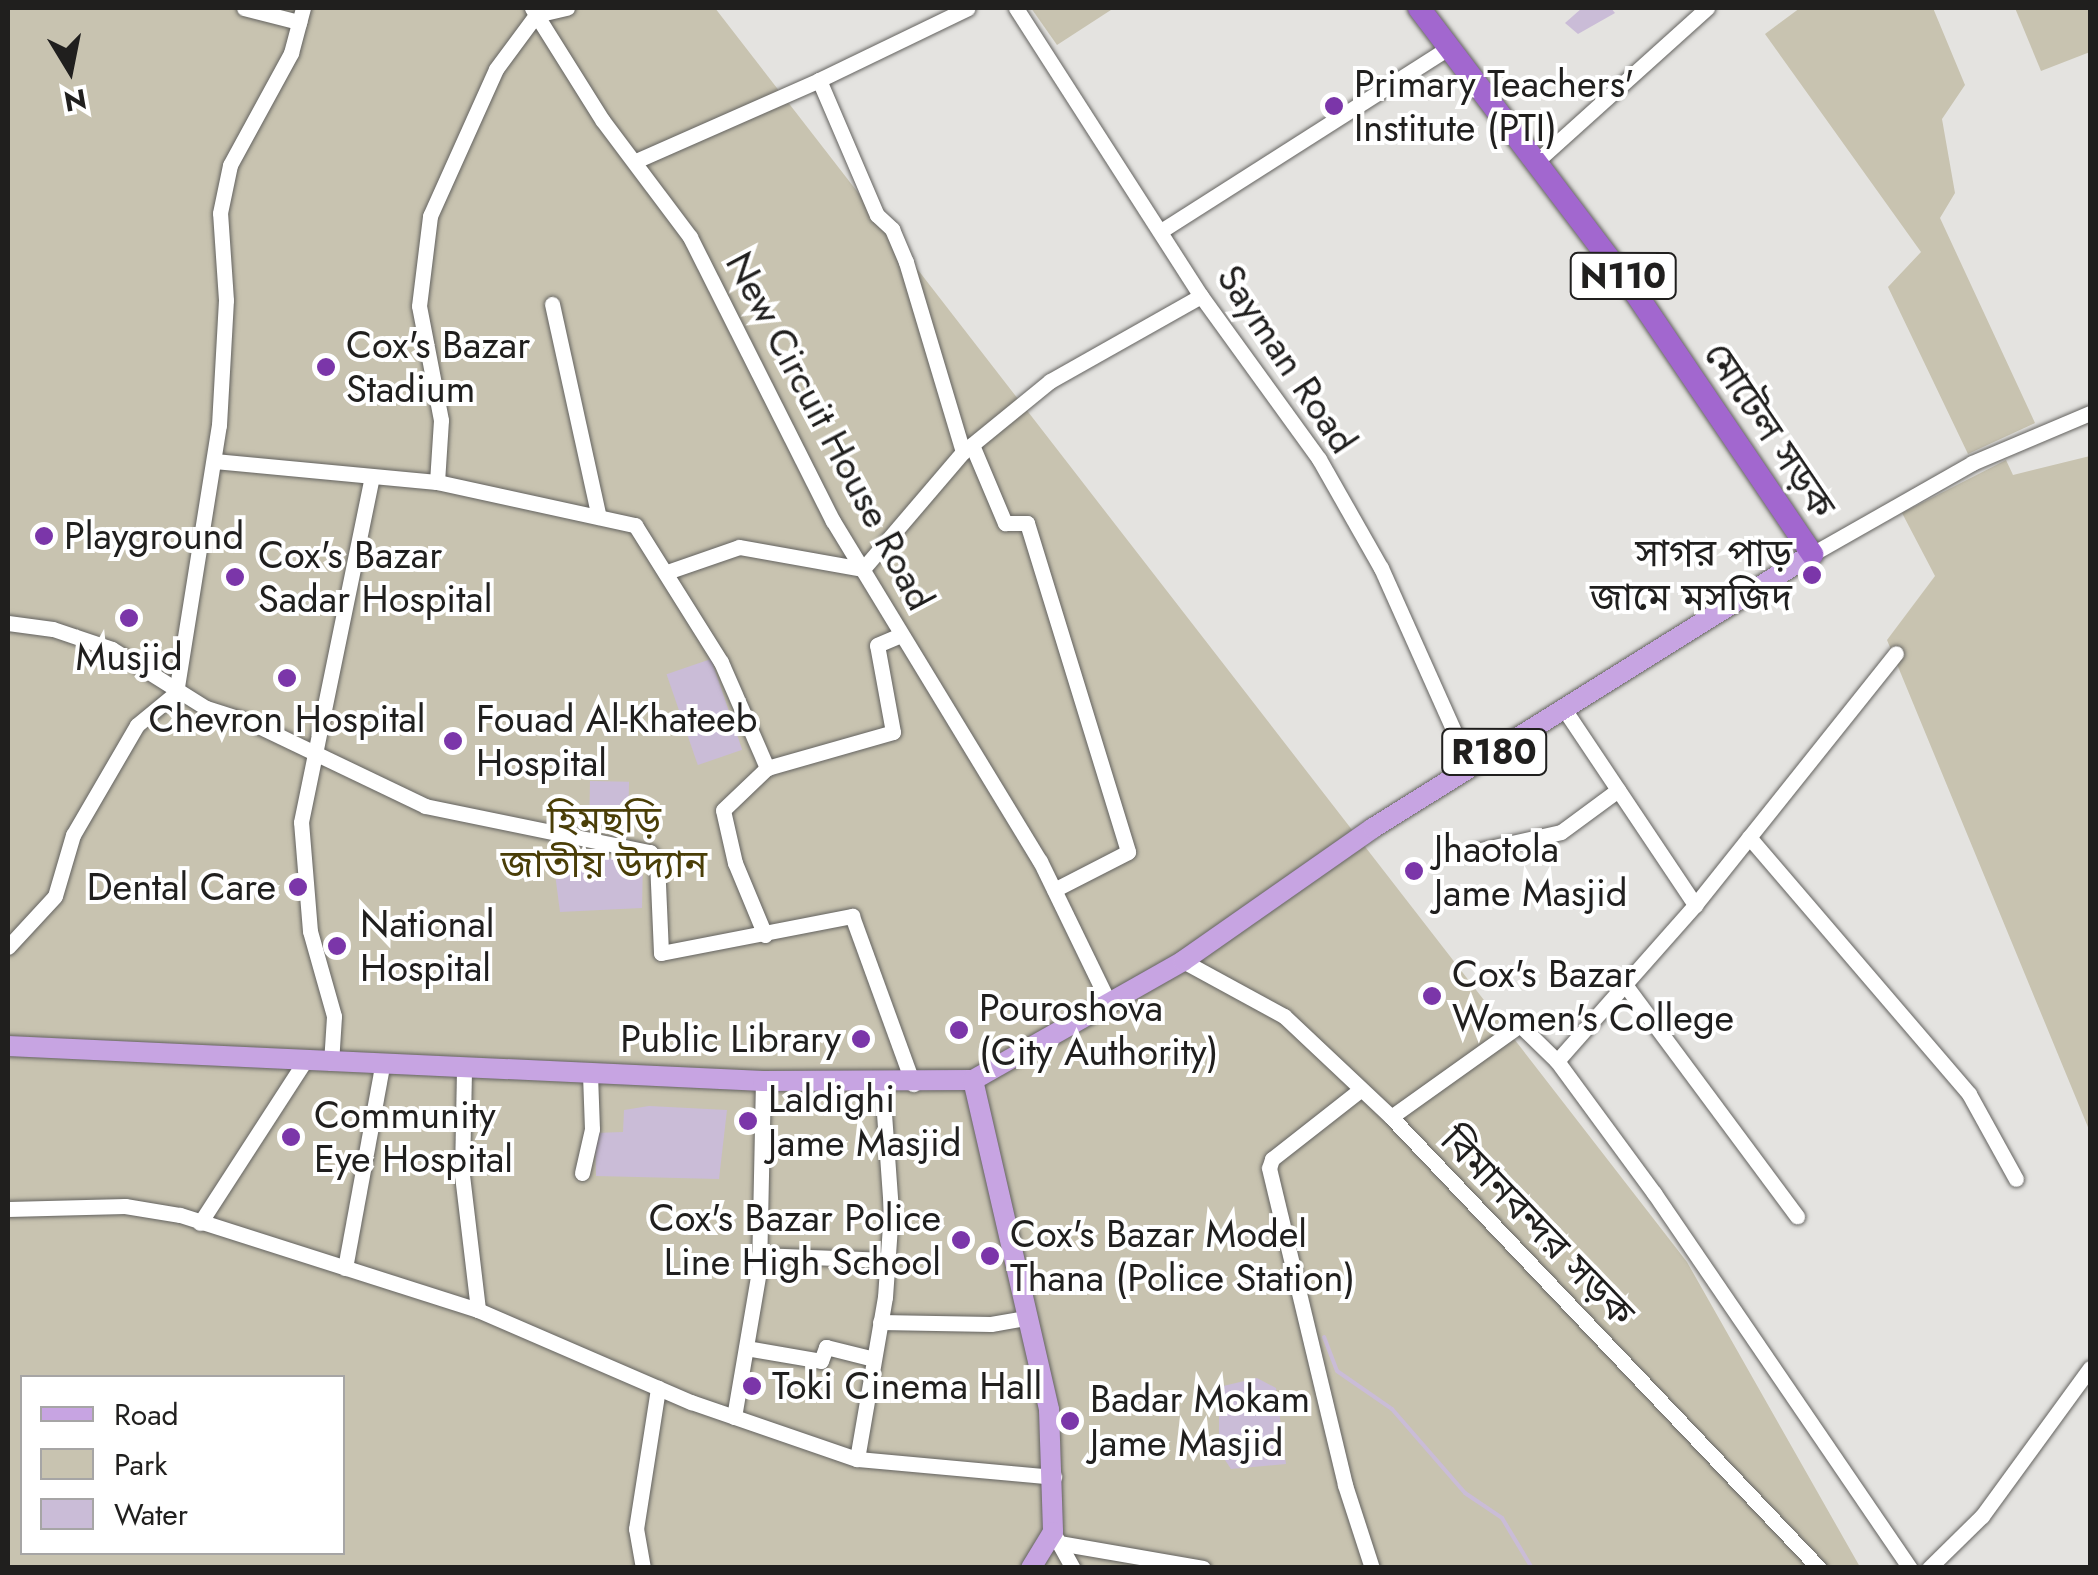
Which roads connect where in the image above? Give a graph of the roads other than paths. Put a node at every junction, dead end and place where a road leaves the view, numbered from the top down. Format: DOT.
graph roads {
  1 [pos="244,8"];
  2 [pos="567,8"];
  3 [pos="968,8"];
  4 [pos="1016,8"];
  5 [pos="1419,8"];
  6 [pos="1707,8"];
  7 [pos="534,10"];
  8 [pos="301,14"];
  9 [pos="1450,46"];
  10 [pos="819,80"];
  11 [pos="638,160"];
  12 [pos="1537,161"];
  13 [pos="1164,229"];
  14 [pos="1201,296"];
  15 [pos="552,304"];
  16 [pos="2090,414"];
  17 [pos="967,448"];
  18 [pos="214,460"];
  19 [pos="371,480"];
  20 [pos="437,482"];
  21 [pos="598,516"];
  22 [pos="1812,554"];
  23 [pos="863,570"];
  24 [pos="667,572"];
  25 [pos="8,622"];
  26 [pos="900,635"];
  27 [pos="1896,653"];
  28 [pos="176,693"];
  29 [pos="1564,708"];
  30 [pos="314,756"];
  31 [pos="767,768"];
  32 [pos="1470,768"];
  33 [pos="1618,790"];
  34 [pos="1748,837"];
  35 [pos="1467,853"];
  36 [pos="1054,890"];
  37 [pos="1695,905"];
  38 [pos="765,935"];
  39 [pos="8,947"];
  40 [pos="1184,961"];
  41 [pos="1626,986"];
  42 [pos="1110,1003"];
  43 [pos="8,1046"];
  44 [pos="1557,1061"];
  45 [pos="304,1062"];
  46 [pos="331,1064"];
  47 [pos="382,1066"];
  48 [pos="464,1070"];
  49 [pos="590,1075"];
  50 [pos="973,1080"];
  51 [pos="763,1082"];
  52 [pos="882,1084"];
  53 [pos="913,1084"];
  54 [pos="1360,1090"];
  55 [pos="1391,1117"];
  56 [pos="582,1173"];
  57 [pos="2016,1179"];
  58 [pos="8,1209"];
  59 [pos="1797,1216"];
  60 [pos="200,1223"];
  61 [pos="759,1255"];
  62 [pos="887,1260"];
  63 [pos="344,1268"];
  64 [pos="478,1310"];
  65 [pos="1024,1318"];
  66 [pos="880,1322"];
  67 [pos="746,1348"];
  68 [pos="874,1359"];
  69 [pos="2090,1368"];
  70 [pos="658,1388"];
  71 [pos="734,1418"];
  72 [pos="858,1459"];
  73 [pos="1054,1477"];
  74 [pos="1056,1538"];
  75 [pos="642,1568"];
  76 [pos="1031,1568"];
  77 [pos="1072,1568"];
  78 [pos="1202,1568"];
  79 [pos="1372,1568"];
  80 [pos="1820,1568"];
  81 [pos="1910,1568"];
  82 [pos="1929,1568"];
  1 -- 8 [label="street"];
  2 -- 7 [label="street"];
  3 -- 10 [label="street"];
  4 -- 13 [label="street, Sayman Road"];
  5 -- 9 [label="highway, মোটেল সড়ক / N110"];
  6 -- 12 [label="street"];
  7 -- 11 [label="street, New Circuit House Road"];
  7 -- 20 [label="street"];
  8 -- 18 [label="street"];
  9 -- 12 [label="highway, মোটেল সড়ক / N110"];
  9 -- 13 [label="street"];
  10 -- 11 [label="street"];
  10 -- 17 [label="street"];
  11 -- 23 [label="street, New Circuit House Road"];
  12 -- 22 [label="highway, মোটেল সড়ক / N110"];
  13 -- 14 [label="street, Sayman Road"];
  14 -- 17 [label="street"];
  14 -- 32 [label="street, Sayman Road"];
  15 -- 21 [label="street"];
  16 -- 22 [label="street"];
  17 -- 23 [label="street"];
  17 -- 36 [label="street"];
  18 -- 19 [label="street"];
  18 -- 28 [label="street"];
  19 -- 20 [label="street"];
  19 -- 30 [label="street"];
  20 -- 21 [label="street"];
  21 -- 24 [label="street"];
  22 -- 29 [label="main road, R180"];
  23 -- 24 [label="street"];
  23 -- 26 [label="street, New Circuit House Road"];
  24 -- 31 [label="street"];
  25 -- 28 [label="street"];
  26 -- 31 [label="street"];
  26 -- 36 [label="street, New Circuit House Road"];
  27 -- 34 [label="street"];
  28 -- 30 [label="street"];
  28 -- 39 [label="street"];
  29 -- 32 [label="main road, R180"];
  29 -- 33 [label="street"];
  30 -- 38 [label="street"];
  30 -- 46 [label="street"];
  31 -- 38 [label="street"];
  32 -- 40 [label="main road, R180"];
  33 -- 35 [label="street"];
  33 -- 37 [label="street"];
  34 -- 37 [label="street"];
  34 -- 57 [label="street"];
  36 -- 42 [label="street, New Circuit House Road"];
  37 -- 41 [label="street"];
  38 -- 53 [label="street"];
  40 -- 42 [label="main road, R180"];
  40 -- 54 [label="street, বিমানবন্দর সড়ক"];
  41 -- 44 [label="street"];
  41 -- 59 [label="street"];
  42 -- 50 [label="main road, R180"];
  43 -- 45 [label="main road, R180"];
  44 -- 55 [label="street"];
  44 -- 81 [label="street"];
  45 -- 46 [label="main road, R180"];
  45 -- 60 [label="street"];
  46 -- 47 [label="main road, R180"];
  47 -- 48 [label="main road, R180"];
  47 -- 63 [label="street"];
  48 -- 49 [label="main road, R180"];
  48 -- 64 [label="street"];
  49 -- 51 [label="main road, R180"];
  49 -- 56 [label="street"];
  50 -- 53 [label="main road, R180"];
  50 -- 65 [label="main road"];
  51 -- 52 [label="main road, R180"];
  51 -- 61 [label="street"];
  52 -- 53 [label="main road, R180"];
  52 -- 62 [label="street"];
  54 -- 55 [label="street, বিমানবন্দর সড়ক"];
  54 -- 79 [label="street"];
  55 -- 80 [label="street, বিমানবন্দর সড়ক"];
  58 -- 60 [label="street"];
  60 -- 63 [label="street"];
  61 -- 62 [label="street"];
  61 -- 67 [label="street"];
  62 -- 66 [label="street"];
  63 -- 64 [label="street"];
  64 -- 70 [label="street"];
  65 -- 66 [label="street"];
  65 -- 73 [label="main road"];
  66 -- 68 [label="street"];
  67 -- 68 [label="street"];
  67 -- 71 [label="street"];
  68 -- 72 [label="street"];
  69 -- 82 [label="street"];
  70 -- 71 [label="street"];
  70 -- 75 [label="street"];
  71 -- 72 [label="street"];
  72 -- 73 [label="street"];
  73 -- 74 [label="main road"];
  74 -- 76 [label="main road"];
  74 -- 77 [label="street"];
  74 -- 78 [label="street"];
}
